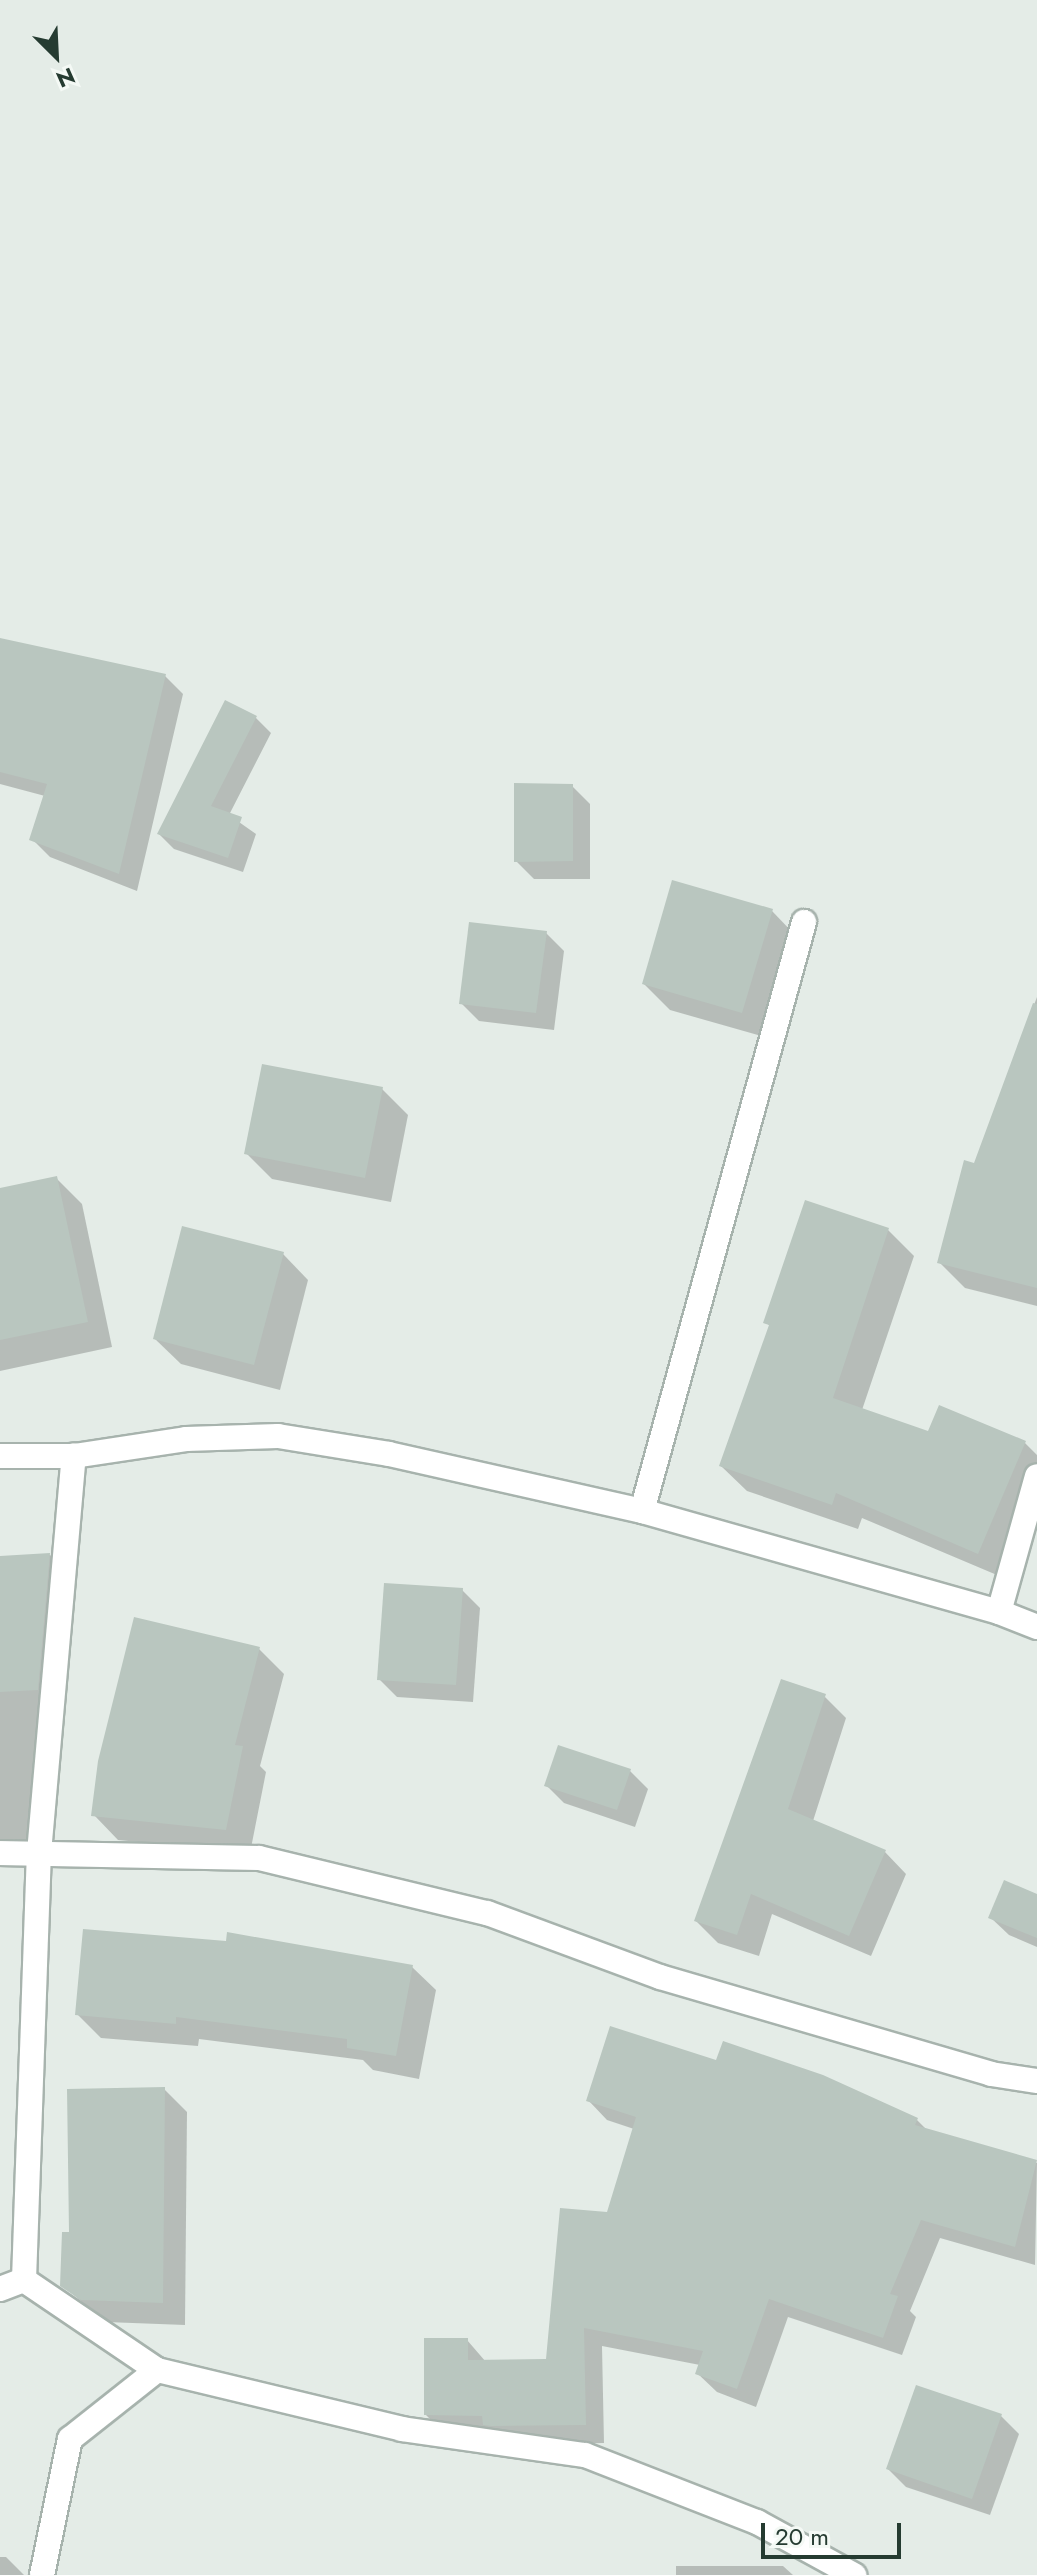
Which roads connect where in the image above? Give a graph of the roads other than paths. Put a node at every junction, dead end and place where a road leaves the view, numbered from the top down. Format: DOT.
graph roads {
  1 [pos="804,922"];
  2 [pos="0,1456"];
  3 [pos="74,1456"];
  4 [pos="1037,1476"];
  5 [pos="642,1511"];
  6 [pos="999,1612"];
  7 [pos="1037,1627"];
  8 [pos="0,1853"];
  9 [pos="39,1853"];
  10 [pos="1037,2081"];
  11 [pos="24,2280"];
  12 [pos="0,2289"];
  13 [pos="157,2370"];
  14 [pos="42,2575"];
  15 [pos="853,2575"];
  1 -- 5 [label="street"];
  2 -- 3 [label="street"];
  3 -- 5 [label="street"];
  3 -- 9 [label="street"];
  4 -- 6 [label="street"];
  5 -- 6 [label="street"];
  6 -- 7 [label="street"];
  8 -- 9 [label="street"];
  9 -- 10 [label="street"];
  9 -- 11 [label="street"];
  11 -- 12 [label="street"];
  11 -- 13 [label="street"];
  13 -- 14 [label="street"];
  13 -- 15 [label="street"];
}
